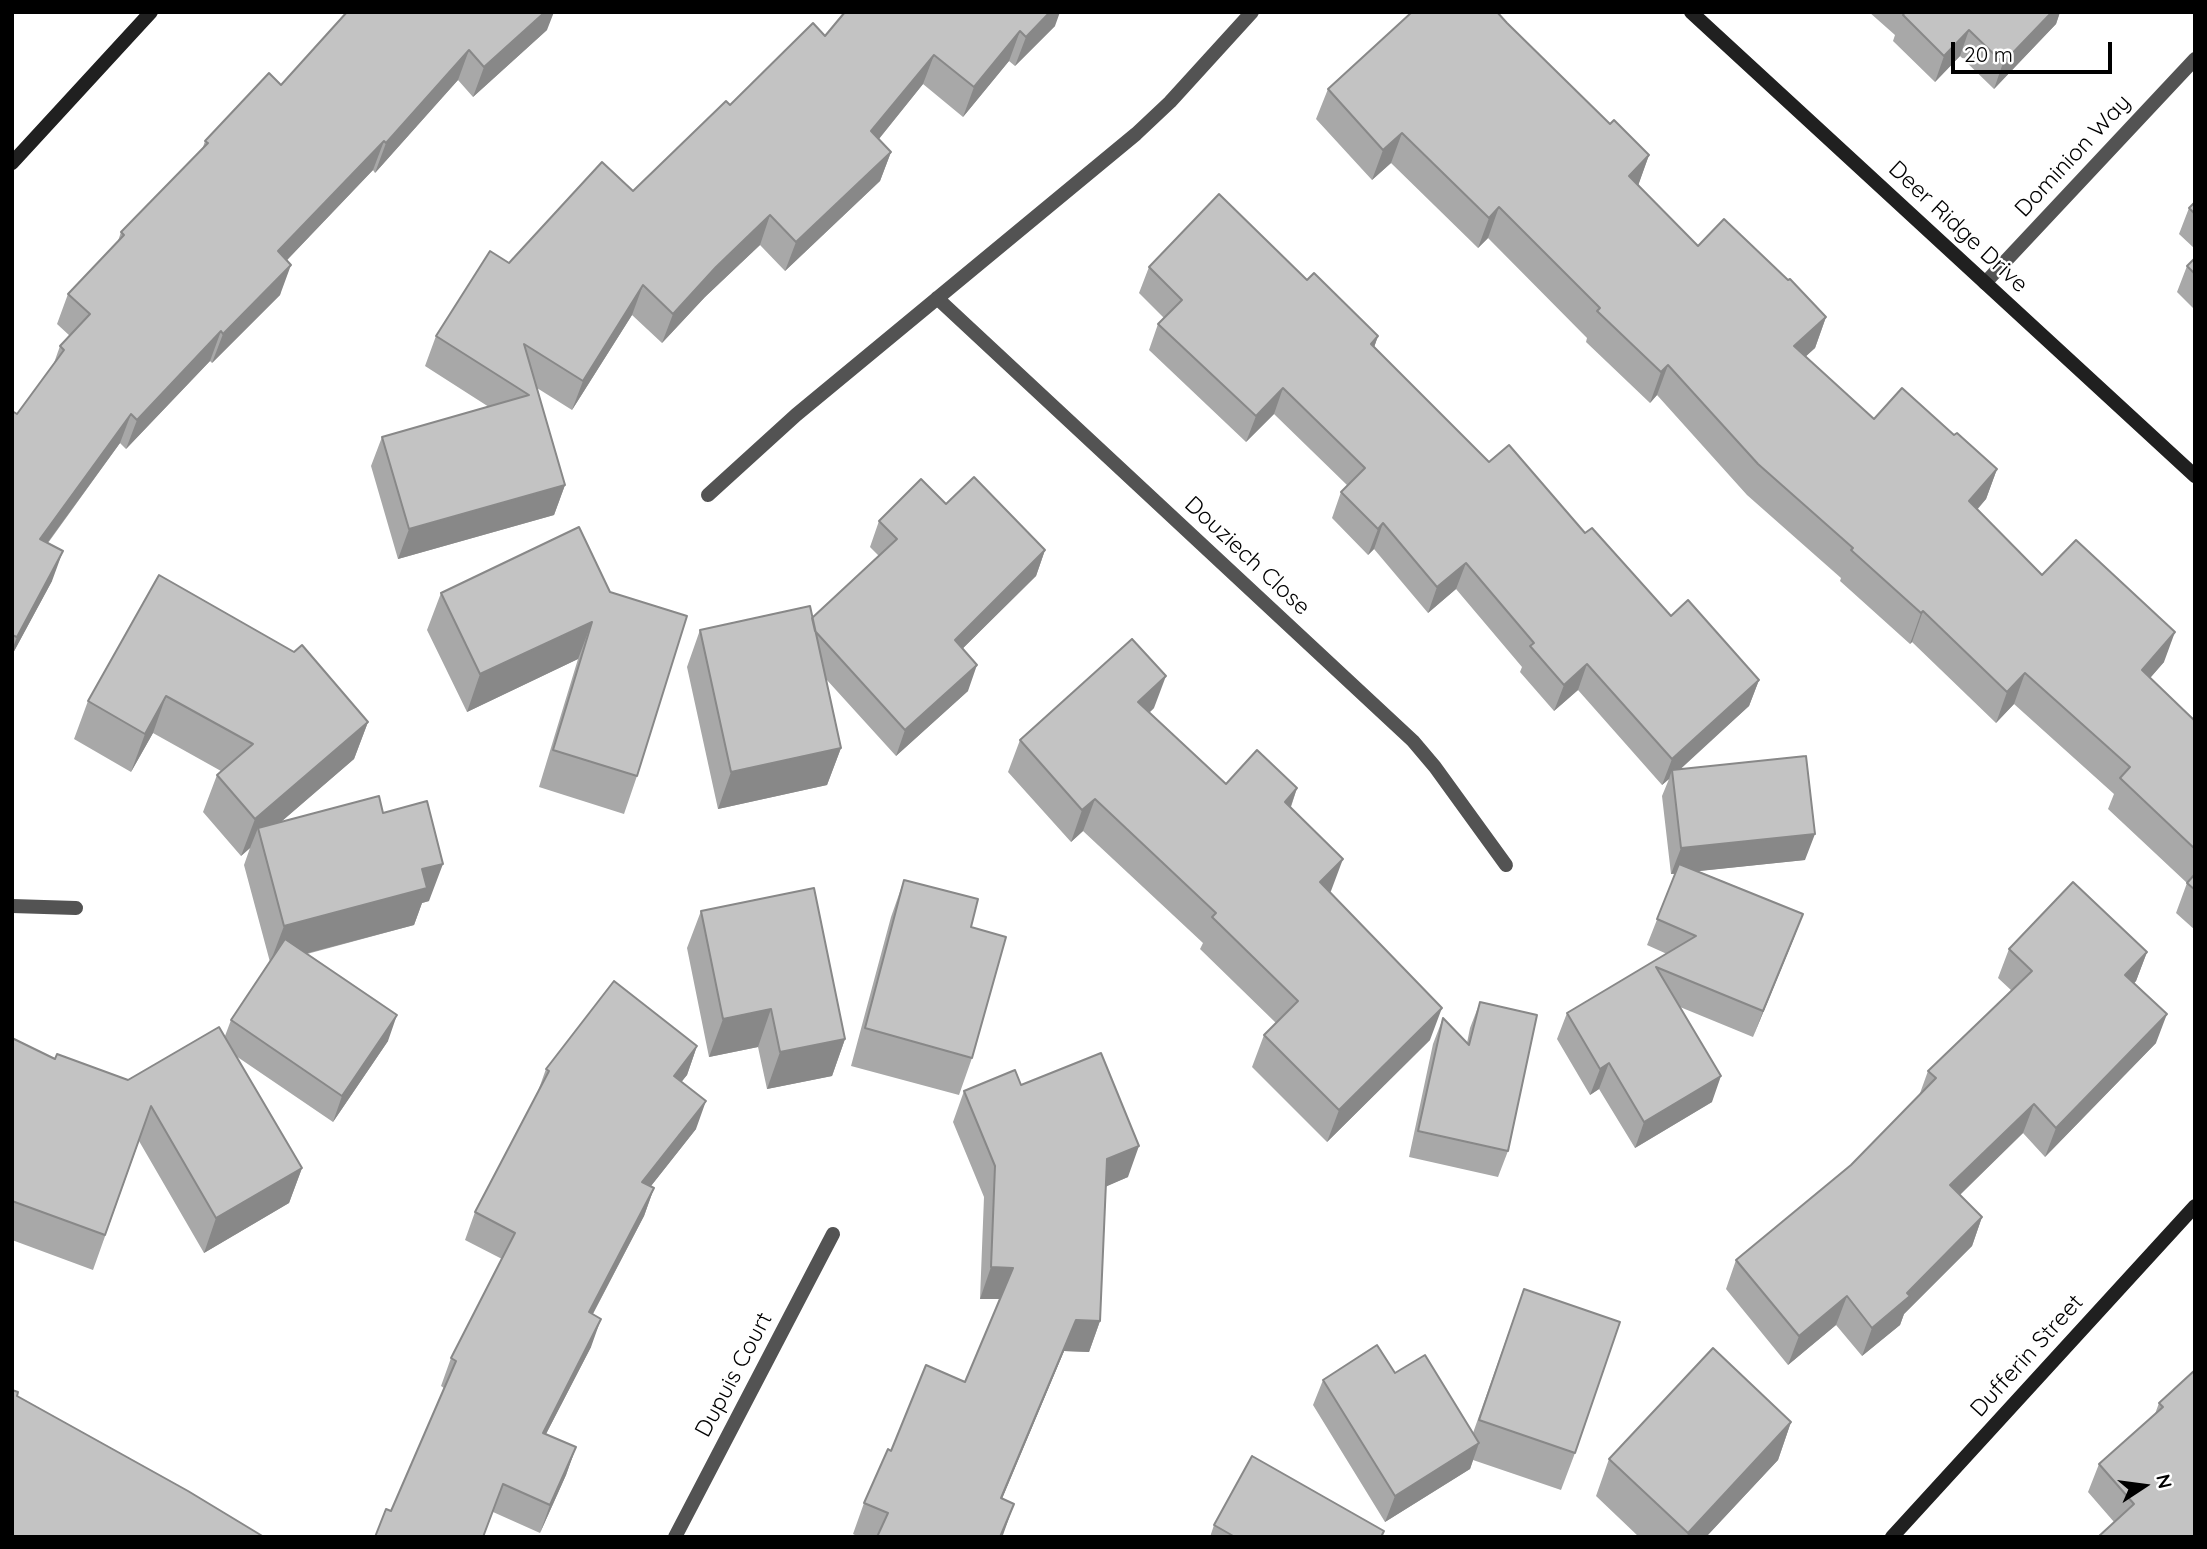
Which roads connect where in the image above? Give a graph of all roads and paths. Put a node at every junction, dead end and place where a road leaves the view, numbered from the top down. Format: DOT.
graph roads {
  1 [pos="151,12"];
  2 [pos="1252,12"];
  3 [pos="1691,12"];
  4 [pos="2195,59"];
  5 [pos="12,163"];
  6 [pos="1985,283"];
  7 [pos="937,298"];
  8 [pos="2195,476"];
  9 [pos="708,495"];
  10 [pos="1506,865"];
  11 [pos="12,906"];
  12 [pos="76,908"];
  13 [pos="2195,1206"];
  14 [pos="833,1234"];
  15 [pos="675,1537"];
  16 [pos="1892,1537"];
  1 -- 5 [label="street"];
  2 -- 7 [label="street"];
  3 -- 6 [label="street, Deer Ridge Drive"];
  4 -- 6 [label="street, Dominion Way"];
  6 -- 8 [label="street, Deer Ridge Drive"];
  7 -- 9 [label="street"];
  7 -- 10 [label="street, Douziech Close"];
  11 -- 12 [label="street"];
  13 -- 16 [label="street, Dufferin Street"];
  14 -- 15 [label="street, Dupuis Court"];
}
